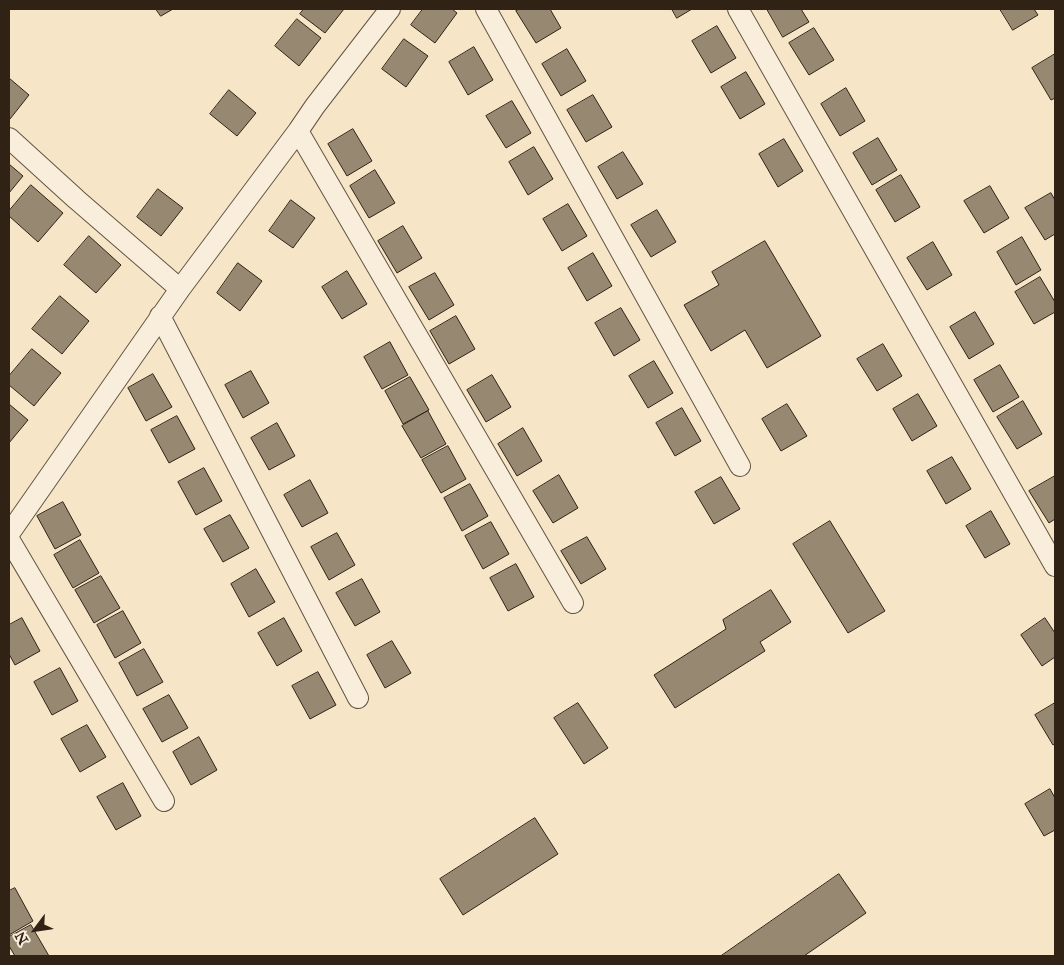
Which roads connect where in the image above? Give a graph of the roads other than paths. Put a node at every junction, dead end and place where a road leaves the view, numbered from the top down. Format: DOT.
graph roads {
  1 [pos="390,9"];
  2 [pos="486,9"];
  3 [pos="738,9"];
  4 [pos="298,131"];
  5 [pos="9,138"];
  6 [pos="180,288"];
  7 [pos="160,316"];
  8 [pos="740,466"];
  9 [pos="9,534"];
  10 [pos="9,539"];
  11 [pos="1055,566"];
  12 [pos="573,603"];
  13 [pos="358,698"];
  14 [pos="164,801"];
  1 -- 4 [label="street"];
  2 -- 8 [label="street"];
  3 -- 11 [label="street"];
  4 -- 6 [label="street"];
  4 -- 12 [label="street"];
  5 -- 6 [label="street"];
  6 -- 7 [label="street"];
  7 -- 9 [label="street"];
  7 -- 13 [label="street"];
  10 -- 14 [label="street"];
}
